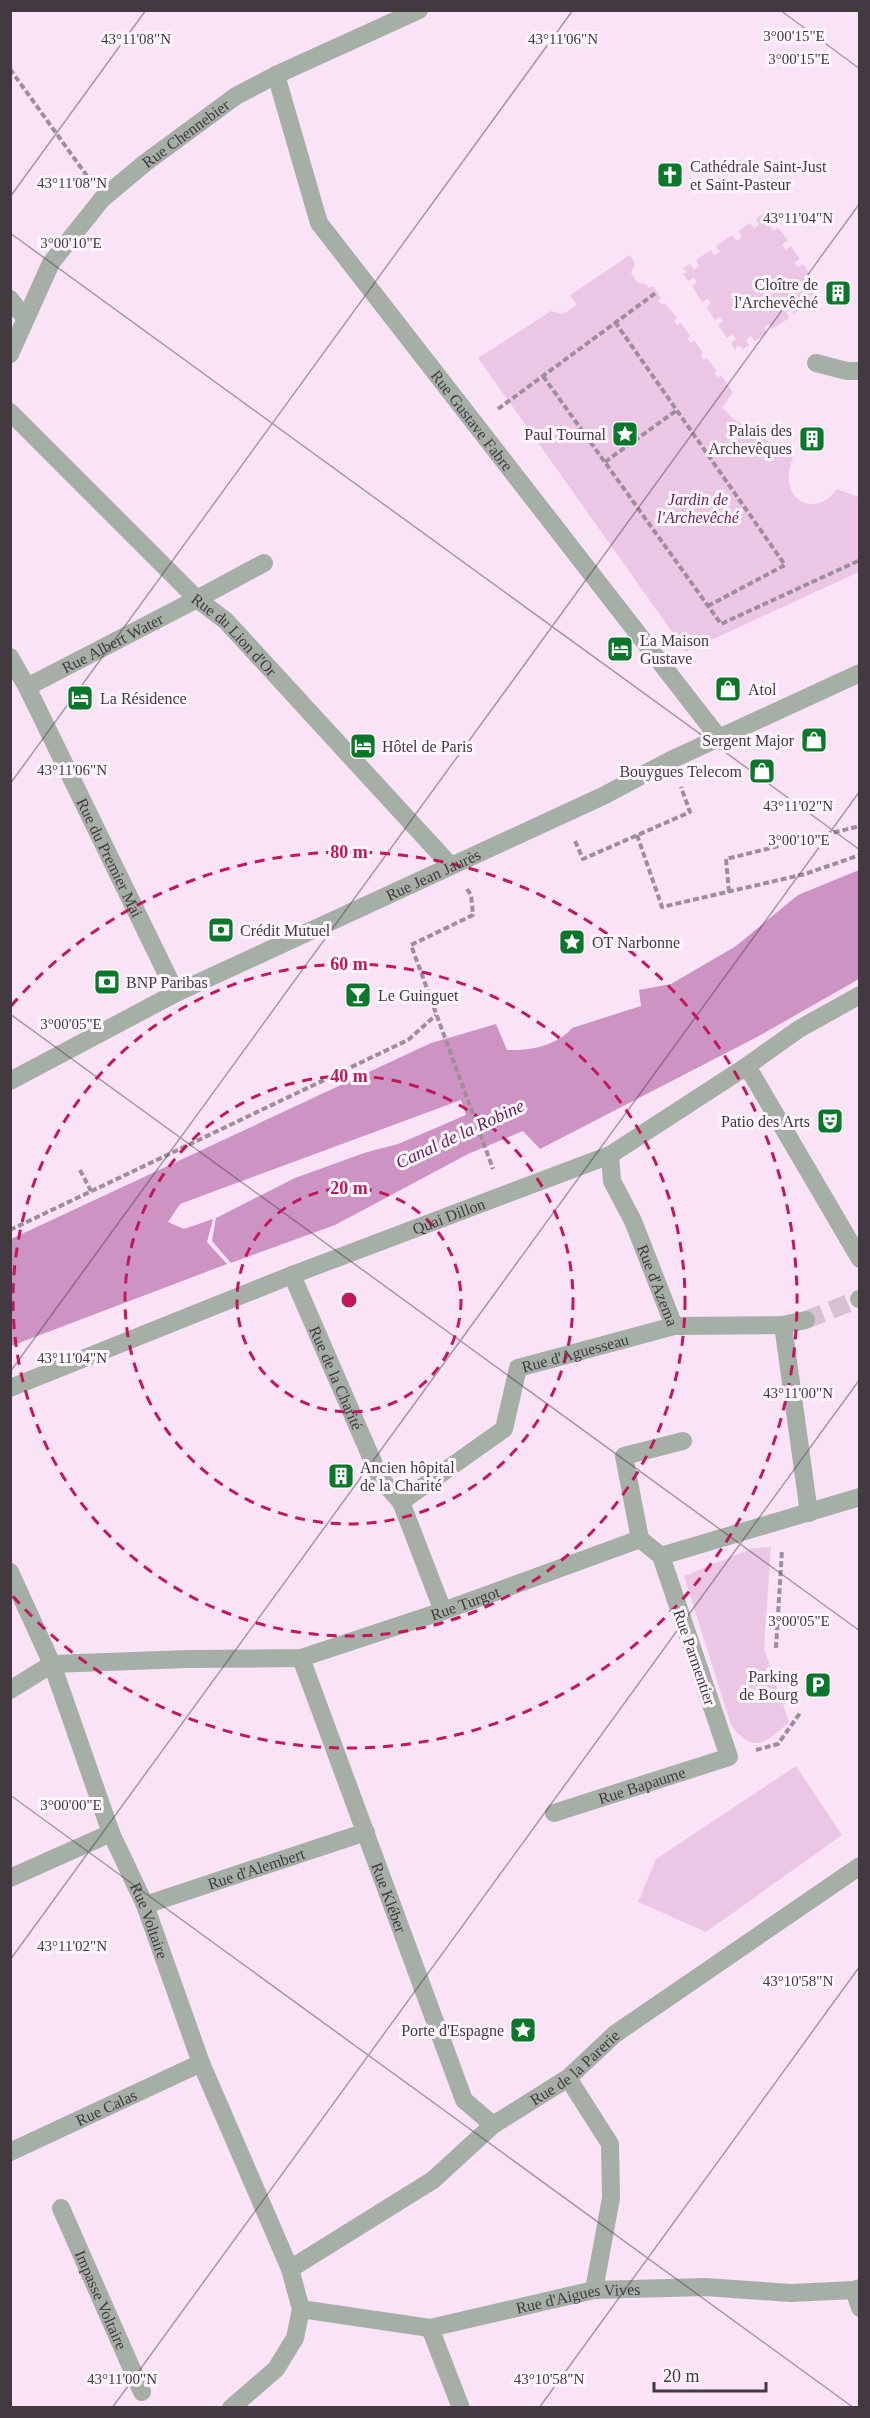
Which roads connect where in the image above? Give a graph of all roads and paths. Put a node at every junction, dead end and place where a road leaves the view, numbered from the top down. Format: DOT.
graph roads {
  1 [pos="419,10"];
  2 [pos="10,69"];
  3 [pos="276,75"];
  4 [pos="89,179"];
  5 [pos="657,292"];
  6 [pos="10,299"];
  7 [pos="25,318"];
  8 [pos="615,322"];
  9 [pos="10,354"];
  10 [pos="816,363"];
  11 [pos="860,371"];
  12 [pos="543,376"];
  13 [pos="677,410"];
  14 [pos="10,412"];
  15 [pos="476,424"];
  16 [pos="604,462"];
  17 [pos="860,560"];
  18 [pos="264,563"];
  19 [pos="197,599"];
  20 [pos="708,606"];
  21 [pos="10,657"];
  22 [pos="860,673"];
  23 [pos="27,687"];
  24 [pos="719,738"];
  25 [pos="690,812"];
  26 [pos="860,826"];
  27 [pos="637,836"];
  28 [pos="574,839"];
  29 [pos="860,855"];
  30 [pos="451,866"];
  31 [pos="729,892"];
  32 [pos="472,915"];
  33 [pos="176,993"];
  34 [pos="860,995"];
  35 [pos="435,1015"];
  36 [pos="747,1066"];
  37 [pos="10,1081"];
  38 [pos="610,1155"];
  39 [pos="80,1170"];
  40 [pos="495,1176"];
  41 [pos="91,1191"];
  42 [pos="10,1230"];
  43 [pos="860,1259"];
  44 [pos="292,1275"];
  45 [pos="807,1320"];
  46 [pos="783,1325"];
  47 [pos="674,1326"];
  48 [pos="10,1388"];
  49 [pos="683,1442"];
  50 [pos="860,1497"];
  51 [pos="401,1502"];
  52 [pos="809,1513"];
  53 [pos="640,1539"];
  54 [pos="661,1556"];
  55 [pos="10,1572"];
  56 [pos="443,1611"];
  57 [pos="776,1648"];
  58 [pos="301,1658"];
  59 [pos="52,1664"];
  60 [pos="10,1690"];
  61 [pos="800,1713"];
  62 [pos="729,1757"];
  63 [pos="554,1813"];
  64 [pos="366,1832"];
  65 [pos="111,1833"];
  66 [pos="860,1866"];
  67 [pos="10,1878"];
  68 [pos="145,1905"];
  69 [pos="201,2063"];
  70 [pos="568,2078"];
  71 [pos="493,2125"];
  72 [pos="11,2149"];
  73 [pos="61,2208"];
  74 [pos="290,2269"];
  75 [pos="594,2289"];
  76 [pos="858,2295"];
  77 [pos="301,2309"];
  78 [pos="430,2328"];
  79 [pos="141,2392"];
  80 [pos="231,2408"];
  81 [pos="461,2408"];
  1 -- 3 [label="street, Rue Chennebier"];
  2 -- 4 [label="path"];
  3 -- 7 [label="street, Rue Chennebier"];
  3 -- 15 [label="street, Rue Gustave Fabre"];
  5 -- 8 [label="path"];
  6 -- 7 [label="street"];
  7 -- 9 [label="street, Rue Chennebier"];
  8 -- 12 [label="path"];
  8 -- 13 [label="path"];
  10 -- 11 [label="street"];
  12 -- 15 [label="path"];
  12 -- 16 [label="path"];
  13 -- 16 [label="path"];
  13 -- 20 [label="path"];
  14 -- 19 [label="street, Rue du Lion d'Or"];
  15 -- 24 [label="street, Rue Gustave Fabre"];
  16 -- 20 [label="path"];
  17 -- 20 [label="path"];
  18 -- 19 [label="street, Rue Albert Water"];
  19 -- 23 [label="street, Rue Albert Water"];
  19 -- 30 [label="street, Rue du Lion d'Or"];
  21 -- 23 [label="street, Rue du Premier Mai"];
  22 -- 24 [label="street, Rue Jean Jaurès"];
  23 -- 33 [label="street, Rue du Premier Mai"];
  24 -- 30 [label="street, Rue Jean Jaurès"];
  25 -- 27 [label="path"];
  26 -- 31 [label="path"];
  27 -- 28 [label="path"];
  27 -- 31 [label="path"];
  29 -- 31 [label="path"];
  30 -- 33 [label="street, Rue Jean Jaurès"];
  32 -- 35 [label="path"];
  33 -- 37 [label="street, Rue Jean Jaurès"];
  34 -- 36 [label="street, Quai Dillon"];
  35 -- 40 [label="path"];
  35 -- 41 [label="path"];
  36 -- 38 [label="street, Quai Dillon"];
  36 -- 43 [label="street"];
  38 -- 44 [label="street, Quai Dillon"];
  38 -- 47 [label="street, Rue d'Azema"];
  39 -- 41 [label="path"];
  41 -- 42 [label="path"];
  44 -- 48 [label="street, Quai Dillon"];
  44 -- 51 [label="street, Rue de la Charité"];
  45 -- 46 [label="street, Rue d'Azema"];
  46 -- 47 [label="street, Rue d'Azema"];
  46 -- 52 [label="street"];
  47 -- 51 [label="street, Rue d'Aguesseau"];
  49 -- 53 [label="street"];
  50 -- 52 [label="street"];
  51 -- 56 [label="street, Rue de la Charité"];
  52 -- 54 [label="street"];
  52 -- 57 [label="path"];
  53 -- 54 [label="street"];
  53 -- 56 [label="street, Rue Turgot"];
  54 -- 62 [label="street, Rue Parmentier"];
  55 -- 59 [label="street, Rue Voltaire"];
  56 -- 58 [label="street, Rue Turgot"];
  58 -- 59 [label="street, Rue Turgot"];
  58 -- 64 [label="street, Rue Kléber"];
  59 -- 60 [label="street"];
  59 -- 65 [label="street, Rue Voltaire"];
  61 -- 62 [label="path"];
  62 -- 63 [label="street, Rue Bapaume"];
  64 -- 68 [label="street, Rue d'Alembert"];
  64 -- 71 [label="street, Rue Kléber"];
  65 -- 67 [label="street"];
  65 -- 68 [label="street, Rue Voltaire"];
  66 -- 70 [label="street, Rue de la Parerie"];
  68 -- 69 [label="street, Rue Voltaire"];
  69 -- 72 [label="street, Rue Calas"];
  69 -- 74 [label="street, Rue Voltaire"];
  70 -- 71 [label="street, Rue de la Parerie"];
  70 -- 75 [label="street"];
  71 -- 74 [label="street, Rue de la Parerie"];
  73 -- 79 [label="street, Impasse Voltaire"];
  74 -- 77 [label="street, Rue Voltaire"];
  75 -- 76 [label="street, Rue d'Aigues Vives"];
  75 -- 78 [label="street, Rue d'Aigues Vives"];
  77 -- 78 [label="street, Rue d'Aigues Vives"];
  77 -- 80 [label="street"];
  78 -- 81 [label="street"];
}
